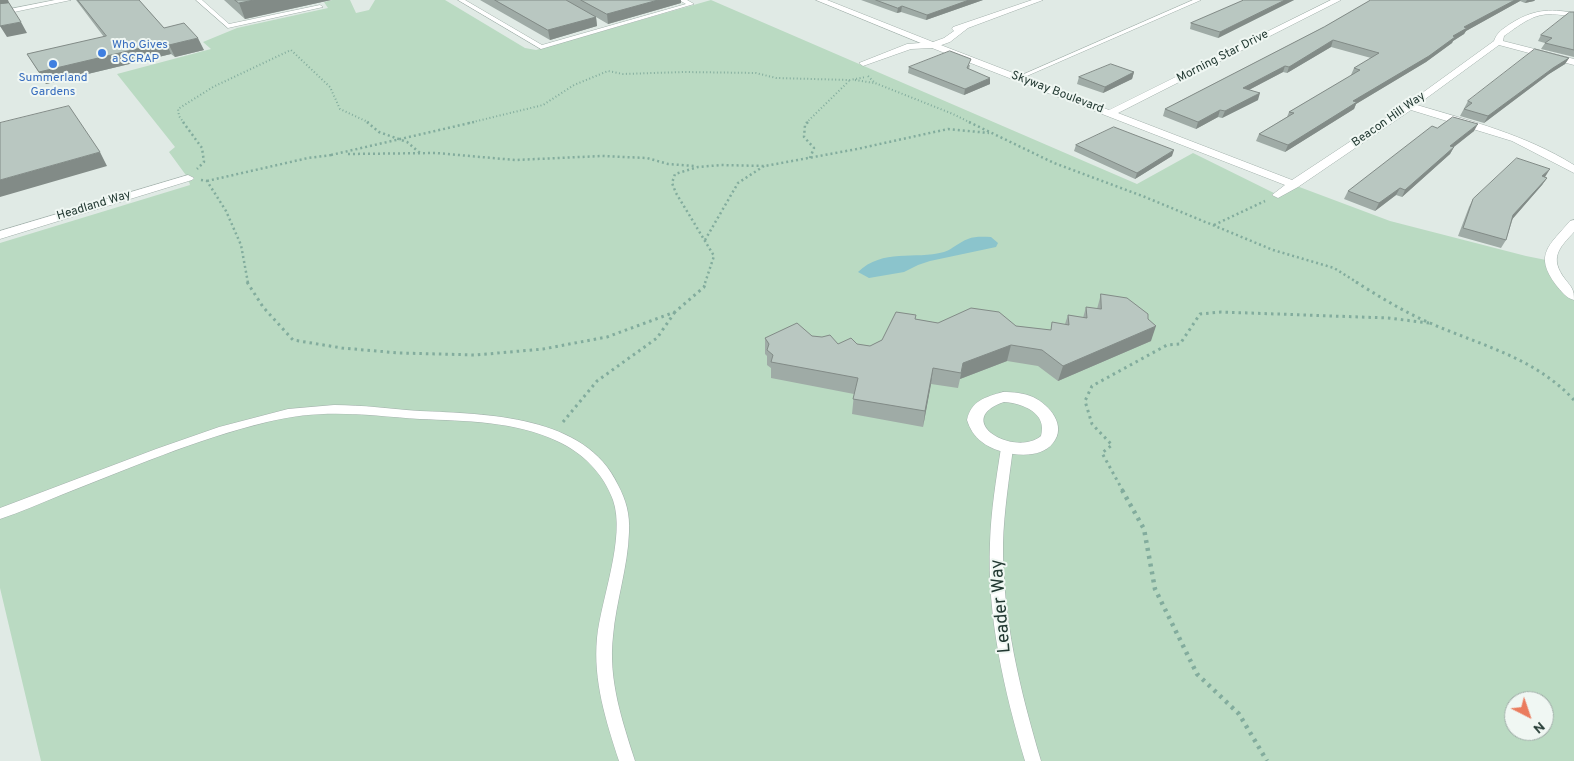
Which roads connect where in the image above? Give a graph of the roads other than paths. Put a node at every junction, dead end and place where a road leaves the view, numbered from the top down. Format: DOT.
graph roads {
  1 [pos="67,0"];
  2 [pos="199,0"];
  3 [pos="461,0"];
  4 [pos="682,0"];
  5 [pos="820,0"];
  6 [pos="1039,0"];
  7 [pos="1198,0"];
  8 [pos="1337,0"];
  9 [pos="320,7"];
  10 [pos="0,13"];
  11 [pos="1574,15"];
  12 [pos="599,23"];
  13 [pos="608,28"];
  14 [pos="964,28"];
  15 [pos="918,39"];
  16 [pos="1498,42"];
  17 [pos="933,45"];
  18 [pos="1574,62"];
  19 [pos="863,63"];
  20 [pos="1018,78"];
  21 [pos="1410,106"];
  22 [pos="1110,113"];
  23 [pos="1574,170"];
  24 [pos="188,178"];
  25 [pos="1294,185"];
  26 [pos="1278,195"];
  27 [pos="1574,224"];
  28 [pos="0,235"];
  29 [pos="1574,296"];
  30 [pos="1007,448"];
  31 [pos="0,514"];
  32 [pos="627,761"];
  33 [pos="1033,761"];
  1 -- 10 [label="street"];
  2 -- 9 [label="lane"];
  3 -- 13 [label="lane"];
  4 -- 13 [label="lane"];
  5 -- 15 [label="street, Skyway Boulevard"];
  6 -- 14 [label="street"];
  7 -- 20 [label="lane"];
  8 -- 22 [label="street, Morning Star Drive"];
  11 -- 16 [label="street, Beacon Hill Way"];
  12 -- 13 [label="lane"];
  14 -- 15 [label="street"];
  14 -- 17 [label="street"];
  15 -- 17 [label="street, Skyway Boulevard"];
  16 -- 18 [label="street"];
  16 -- 21 [label="street, Beacon Hill Way"];
  17 -- 19 [label="street"];
  17 -- 20 [label="street, Skyway Boulevard"];
  20 -- 22 [label="street, Skyway Boulevard"];
  21 -- 23 [label="street"];
  21 -- 25 [label="street, Beacon Hill Way"];
  22 -- 25 [label="street, Skyway Boulevard"];
  24 -- 28 [label="street, Headland Way"];
  25 -- 26 [label="street, Beacon Hill Way"];
  27 -- 29 [label="street"];
  30 -- 30 [label="street"];
  30 -- 33 [label="lane, Leader Way"];
  31 -- 32 [label="lane"];
}
